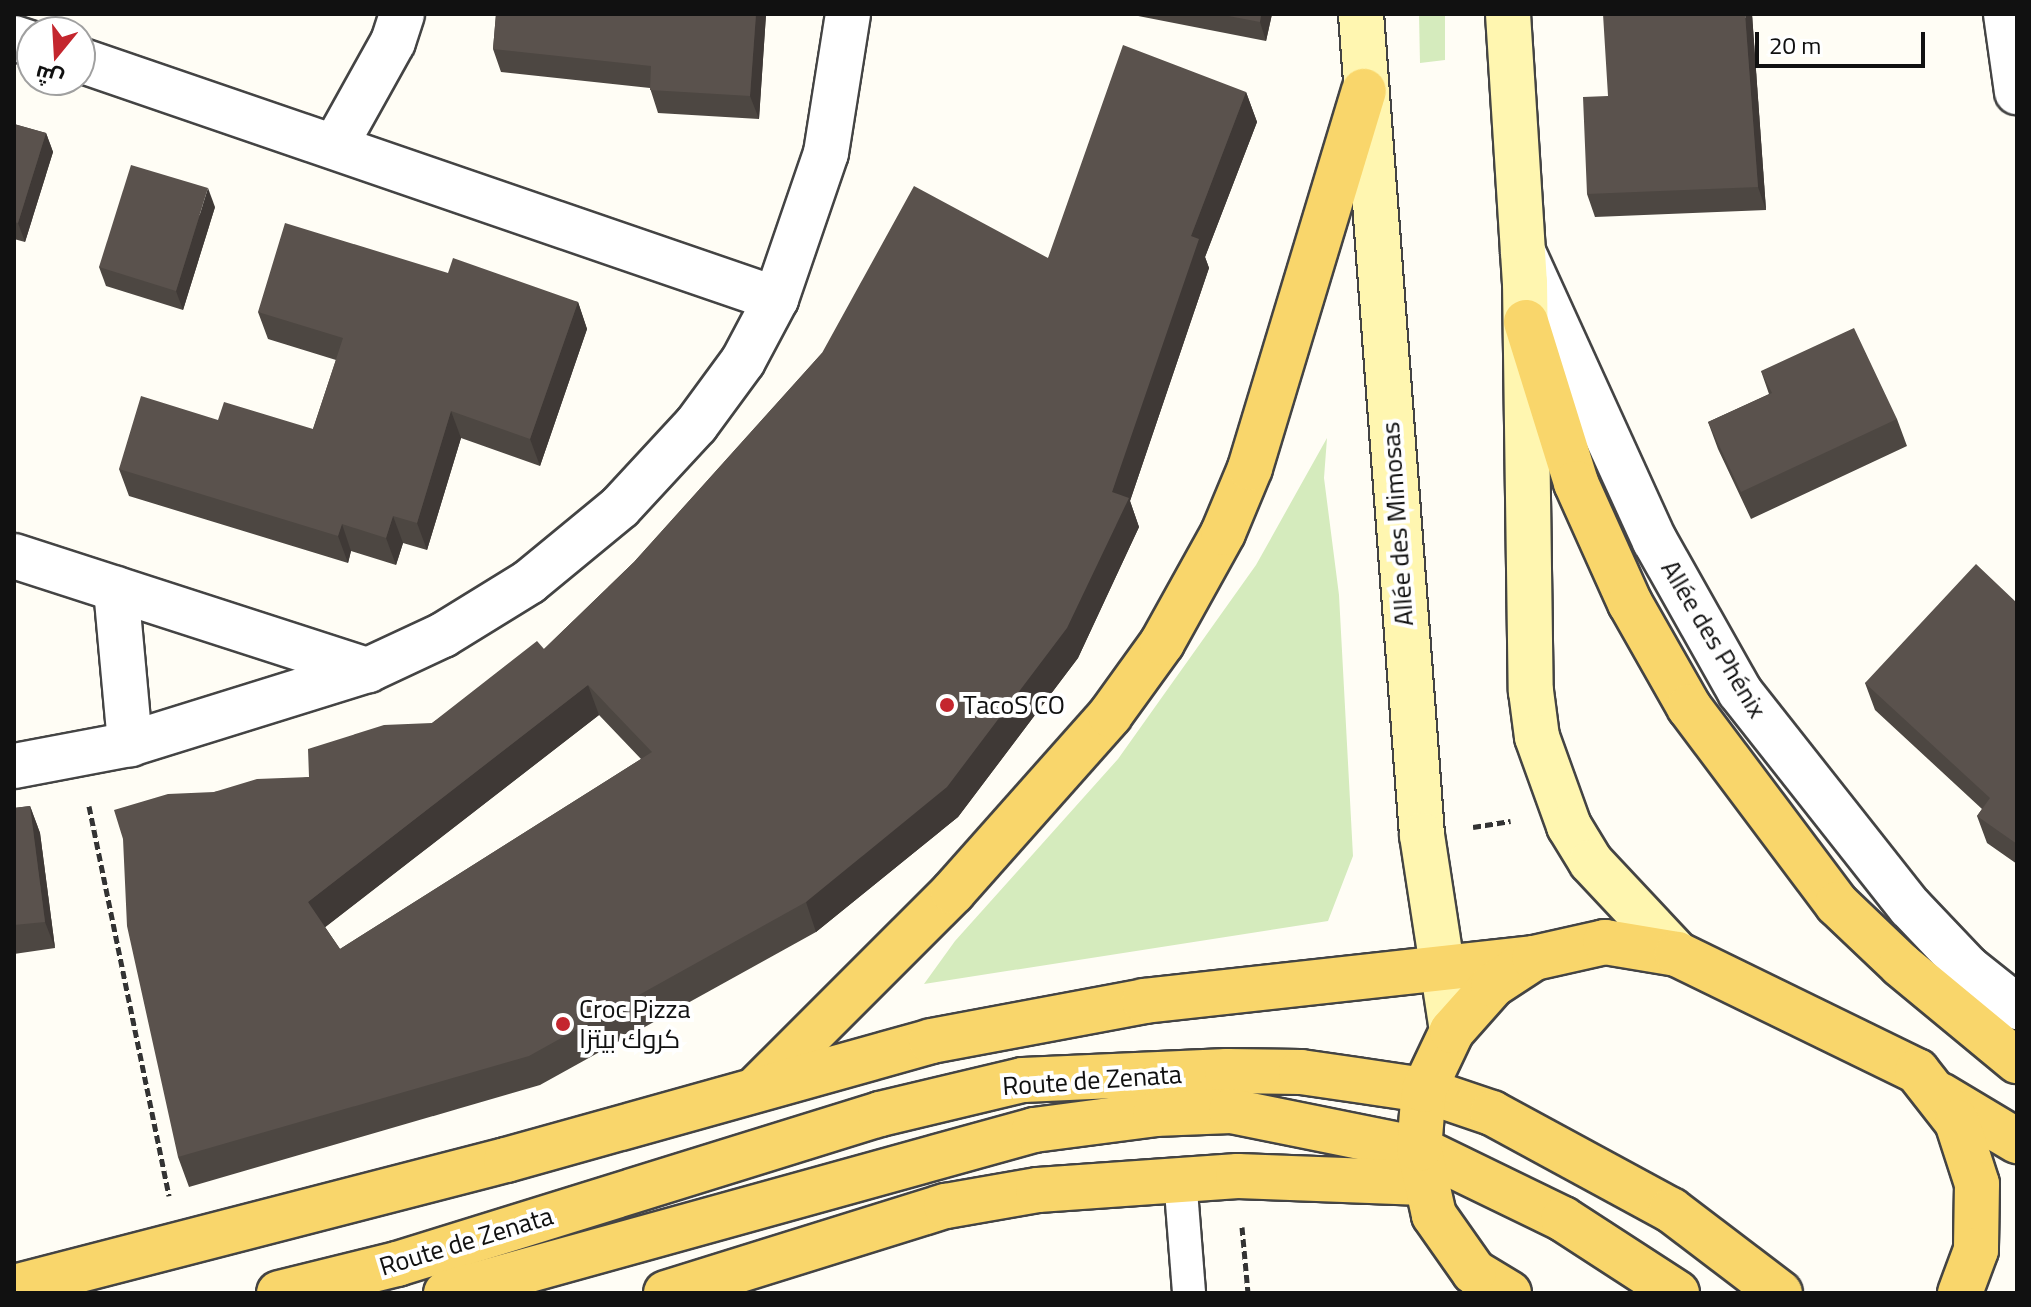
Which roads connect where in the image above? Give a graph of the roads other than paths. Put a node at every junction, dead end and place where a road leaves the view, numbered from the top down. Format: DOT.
graph roads {
  1 [pos="402,14"];
  2 [pos="848,14"];
  3 [pos="1361,14"];
  4 [pos="1508,14"];
  5 [pos="2006,14"];
  6 [pos="96,65"];
  7 [pos="1364,91"];
  8 [pos="2017,92"];
  9 [pos="335,146"];
  10 [pos="1523,252"];
  11 [pos="776,299"];
  12 [pos="1526,322"];
  13 [pos="14,556"];
  14 [pos="116,589"];
  15 [pos="368,670"];
  16 [pos="130,744"];
  17 [pos="14,766"];
  18 [pos="1677,954"];
  19 [pos="1534,958"];
  20 [pos="1442,968"];
  21 [pos="2017,1007"];
  22 [pos="1452,1031"];
  23 [pos="2017,1061"];
  24 [pos="756,1089"];
  25 [pos="1424,1090"];
  26 [pos="1939,1095"];
  27 [pos="2017,1141"];
  28 [pos="1421,1166"];
  29 [pos="1180,1178"];
  30 [pos="14,1287"];
  31 [pos="279,1293"];
  32 [pos="446,1293"];
  33 [pos="666,1293"];
  34 [pos="1189,1293"];
  35 [pos="1509,1293"];
  36 [pos="1677,1293"];
  37 [pos="1780,1293"];
  38 [pos="1960,1293"];
  1 -- 9 [label="street"];
  2 -- 11 [label="street"];
  3 -- 7 [label="main road, Allée des Mimosas"];
  4 -- 10 [label="main road"];
  5 -- 8 [label="street"];
  6 -- 9 [label="street"];
  7 -- 20 [label="main road, Allée des Mimosas"];
  7 -- 24 [label="main road"];
  9 -- 11 [label="street"];
  10 -- 12 [label="main road"];
  10 -- 21 [label="street, Allée des Phénix"];
  11 -- 15 [label="street"];
  12 -- 18 [label="main road"];
  12 -- 23 [label="main road"];
  13 -- 14 [label="street"];
  14 -- 15 [label="street"];
  14 -- 16 [label="street"];
  15 -- 16 [label="street"];
  16 -- 17 [label="street"];
  18 -- 19 [label="main road"];
  18 -- 26 [label="main road"];
  19 -- 20 [label="main road"];
  19 -- 22 [label="main road"];
  20 -- 22 [label="main road, Allée des Mimosas"];
  20 -- 24 [label="main road"];
  22 -- 25 [label="main road"];
  24 -- 30 [label="main road"];
  25 -- 28 [label="main road"];
  25 -- 31 [label="main road, Route de Zenata"];
  25 -- 37 [label="main road, Route de Zenata"];
  26 -- 27 [label="main road"];
  26 -- 38 [label="main road"];
  28 -- 29 [label="main road, Route de Zenata"];
  28 -- 32 [label="main road, Route de Zenata"];
  28 -- 35 [label="main road"];
  28 -- 36 [label="main road, Route de Zenata"];
  29 -- 33 [label="main road, Route de Zenata"];
  29 -- 34 [label="lane"];
}
